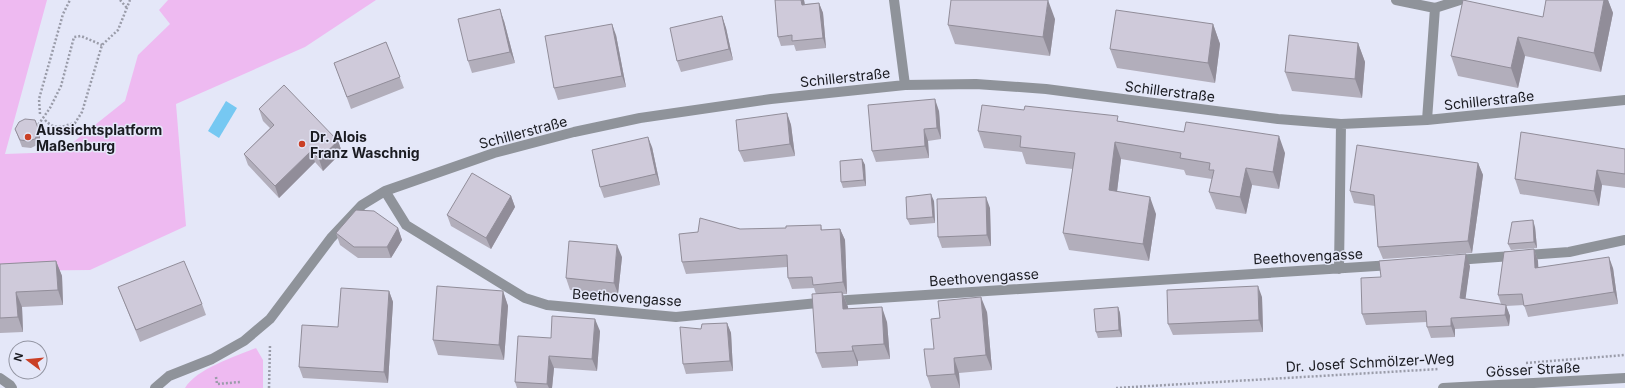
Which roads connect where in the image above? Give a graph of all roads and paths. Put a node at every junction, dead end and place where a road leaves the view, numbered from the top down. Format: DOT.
graph roads {
  1 [pos="70,0"];
  2 [pos="120,0"];
  3 [pos="130,0"];
  4 [pos="894,0"];
  5 [pos="1396,0"];
  6 [pos="1460,0"];
  7 [pos="127,8"];
  8 [pos="1435,8"];
  9 [pos="102,45"];
  10 [pos="905,85"];
  11 [pos="1625,100"];
  12 [pos="40,114"];
  13 [pos="45,120"];
  14 [pos="1428,120"];
  15 [pos="1340,124"];
  16 [pos="36,128"];
  17 [pos="385,191"];
  18 [pos="1625,240"];
  19 [pos="1450,260"];
  20 [pos="1402,264"];
  21 [pos="1339,269"];
  22 [pos="270,319"];
  23 [pos="1625,355"];
  24 [pos="1522,363"];
  25 [pos="1446,368"];
  26 [pos="0,378"];
  27 [pos="1625,378"];
  28 [pos="240,382"];
  29 [pos="217,384"];
  30 [pos="12,388"];
  31 [pos="155,388"];
  32 [pos="269,388"];
  33 [pos="1116,388"];
  34 [pos="1442,388"];
  1 -- 12 [label="path"];
  2 -- 7 [label="path"];
  3 -- 7 [label="path"];
  4 -- 10 [label="street"];
  5 -- 8 [label="street"];
  6 -- 8 [label="street"];
  7 -- 9 [label="path"];
  8 -- 14 [label="street"];
  9 -- 13 [label="path"];
  9 -- 16 [label="path"];
  10 -- 15 [label="street, Schillerstraße"];
  10 -- 17 [label="street, Schillerstraße"];
  11 -- 14 [label="street, Schillerstraße"];
  14 -- 15 [label="street, Schillerstraße"];
  15 -- 21 [label="street"];
  17 -- 21 [label="street, Beethovengasse"];
  17 -- 22 [label="street, Schillerstraße"];
  18 -- 19 [label="street"];
  20 -- 21 [label="street, Beethovengasse"];
  22 -- 31 [label="street, Schillerstraße"];
  22 -- 32 [label="path"];
  23 -- 24 [label="path"];
  25 -- 33 [label="path, Dr. Josef Schmölzer-Weg"];
  26 -- 30 [label="street"];
  27 -- 34 [label="street, Gösser Straße"];
  28 -- 29 [label="path"];
}
